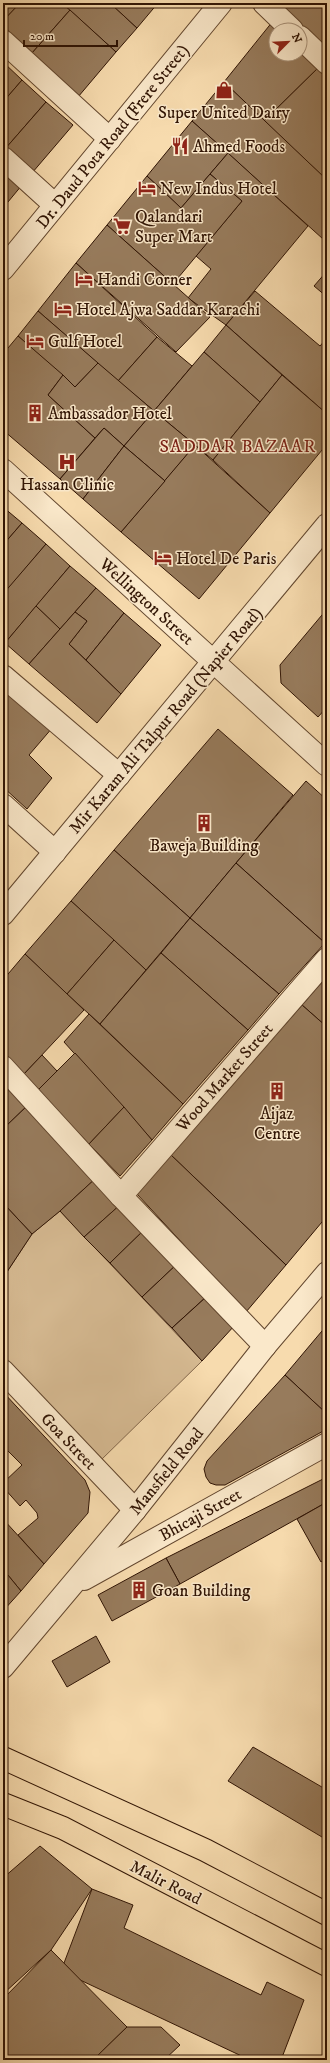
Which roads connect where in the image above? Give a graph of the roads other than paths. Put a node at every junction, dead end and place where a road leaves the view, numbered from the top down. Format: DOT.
graph roads {
  1 [pos="221,3"];
  2 [pos="264,3"];
  3 [pos="284,22"];
  4 [pos="3,41"];
  5 [pos="308,45"];
  6 [pos="327,63"];
  7 [pos="110,139"];
  8 [pos="3,158"];
  9 [pos="55,205"];
  10 [pos="6,259"];
  11 [pos="3,470"];
  12 [pos="327,525"];
  13 [pos="213,661"];
  14 [pos="3,676"];
  15 [pos="327,765"];
  16 [pos="118,775"];
  17 [pos="3,805"];
  18 [pos="55,852"];
  19 [pos="3,914"];
  20 [pos="327,959"];
  21 [pos="3,1067"];
  22 [pos="121,1196"];
  23 [pos="327,1273"];
  24 [pos="265,1346"];
  25 [pos="3,1371"];
  26 [pos="327,1444"];
  27 [pos="135,1510"];
  28 [pos="72,1585"];
  29 [pos="3,1667"];
  30 [pos="3,1758"];
  31 [pos="3,1804"];
  32 [pos="327,1914"];
  33 [pos="327,1965"];
  1 -- 7 [label="street, Dr. Daud Pota Road (Frere Street)"];
  2 -- 3 [label="street"];
  4 -- 7 [label="street"];
  5 -- 6 [label="street"];
  7 -- 9 [label="street, Dr. Daud Pota Road (Frere Street)"];
  8 -- 9 [label="street"];
  9 -- 10 [label="street, Dr. Daud Pota Road (Frere Street)"];
  11 -- 13 [label="street, Wellington Street"];
  12 -- 13 [label="street, Mir Karam Ali Talpur Road (Napier Road)"];
  13 -- 15 [label="street, Wellington Street"];
  13 -- 16 [label="street, Mir Karam Ali Talpur Road (Napier Road)"];
  14 -- 16 [label="street"];
  16 -- 18 [label="street, Mir Karam Ali Talpur Road (Napier Road)"];
  17 -- 18 [label="street"];
  18 -- 19 [label="street, Mir Karam Ali Talpur Road (Napier Road)"];
  20 -- 22 [label="street, Wood Market Street"];
  21 -- 22 [label="street"];
  22 -- 24 [label="street"];
  23 -- 24 [label="street, Mansfield Road"];
  24 -- 27 [label="street, Mansfield Road"];
  25 -- 27 [label="street, Goa Street"];
  26 -- 28 [label="street, Bhicaji Street"];
  27 -- 28 [label="street, Mansfield Road"];
  28 -- 29 [label="street, Mansfield Road"];
  30 -- 32 [label="main road"];
  31 -- 33 [label="main road, Malir Road"];
}
